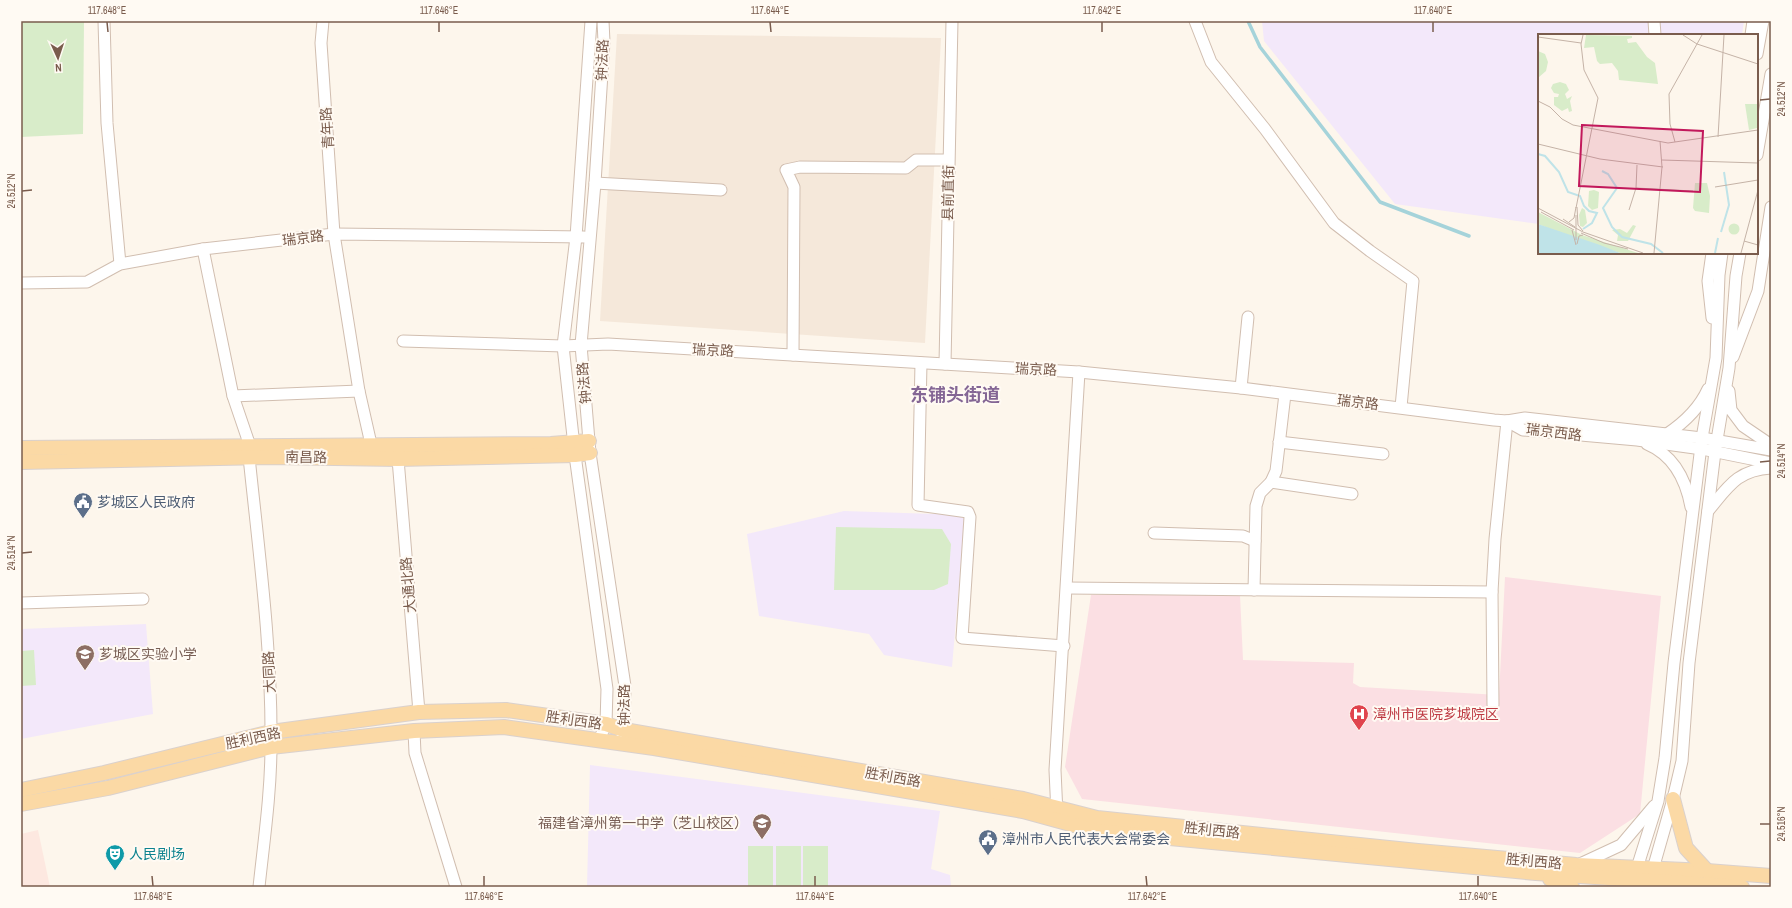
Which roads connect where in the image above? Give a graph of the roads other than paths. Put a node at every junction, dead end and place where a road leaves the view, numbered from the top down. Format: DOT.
graph roads {
  1 [pos="104,21"];
  2 [pos="323,21"];
  3 [pos="591,21"];
  4 [pos="603,21"];
  5 [pos="952,21"];
  6 [pos="1195,21"];
  7 [pos="1654,21"];
  8 [pos="1753,21"];
  9 [pos="1763,21"];
  10 [pos="1655,34"];
  11 [pos="1751,34"];
  12 [pos="1758,48"];
  13 [pos="1771,74"];
  14 [pos="1758,149"];
  15 [pos="948,160"];
  16 [pos="595,183"];
  17 [pos="721,190"];
  18 [pos="1771,207"];
  19 [pos="334,234"];
  20 [pos="576,237"];
  21 [pos="590,237"];
  22 [pos="203,249"];
  23 [pos="1712,254"];
  24 [pos="1722,254"];
  25 [pos="1740,254"];
  26 [pos="120,264"];
  27 [pos="21,283"];
  28 [pos="1248,317"];
  29 [pos="402,341"];
  30 [pos="563,346"];
  31 [pos="580,346"];
  32 [pos="794,355"];
  33 [pos="1716,358"];
  34 [pos="921,363"];
  35 [pos="945,364"];
  36 [pos="1080,372"];
  37 [pos="1728,373"];
  38 [pos="1713,378"];
  39 [pos="1240,388"];
  40 [pos="359,391"];
  41 [pos="1285,394"];
  42 [pos="233,396"];
  43 [pos="1401,407"];
  44 [pos="1507,421"];
  45 [pos="1667,434"];
  46 [pos="1637,440"];
  47 [pos="1717,440"];
  48 [pos="1280,442"];
  49 [pos="1702,443"];
  50 [pos="371,444"];
  51 [pos="1771,445"];
  52 [pos="590,447"];
  53 [pos="21,448"];
  54 [pos="574,449"];
  55 [pos="1771,450"];
  56 [pos="250,452"];
  57 [pos="1715,452"];
  58 [pos="1382,454"];
  59 [pos="398,459"];
  60 [pos="21,462"];
  61 [pos="1771,463"];
  62 [pos="1771,468"];
  63 [pos="1271,482"];
  64 [pos="1352,494"];
  65 [pos="1708,511"];
  66 [pos="1693,515"];
  67 [pos="1154,533"];
  68 [pos="1256,541"];
  69 [pos="1067,588"];
  70 [pos="1254,590"];
  71 [pos="1492,592"];
  72 [pos="143,599"];
  73 [pos="21,602"];
  74 [pos="1064,646"];
  75 [pos="1493,706"];
  76 [pos="419,712"];
  77 [pos="606,724"];
  78 [pos="414,731"];
  79 [pos="271,732"];
  80 [pos="622,737"];
  81 [pos="599,740"];
  82 [pos="271,747"];
  83 [pos="21,790"];
  84 [pos="1673,799"];
  85 [pos="1658,801"];
  86 [pos="21,804"];
  87 [pos="1057,813"];
  88 [pos="1576,865"];
  89 [pos="1707,871"];
  90 [pos="1536,873"];
  91 [pos="1771,876"];
  92 [pos="1633,878"];
  93 [pos="1650,879"];
  94 [pos="1694,886"];
  95 [pos="259,887"];
  96 [pos="456,887"];
  97 [pos="1572,887"];
  98 [pos="1742,887"];
  1 -- 26 [label="street"];
  2 -- 19 [label="street, 青年路"];
  3 -- 20 [label="street, 钟法路"];
  4 -- 16 [label="street, 钟法路"];
  5 -- 15 [label="street, 县前直街"];
  6 -- 43 [label="street"];
  7 -- 10 [label="street"];
  8 -- 11 [label="street"];
  9 -- 12 [label="street"];
  13 -- 14 [label="street"];
  15 -- 32 [label="street"];
  15 -- 35 [label="street, 县前直街"];
  16 -- 17 [label="street"];
  16 -- 21 [label="street, 钟法路"];
  18 -- 37 [label="street"];
  19 -- 20 [label="street, 瑞京路"];
  19 -- 22 [label="street, 瑞京路"];
  19 -- 40 [label="street, 青年路"];
  20 -- 21 [label="street, 瑞京路"];
  20 -- 30 [label="street, 钟法路"];
  21 -- 31 [label="street, 钟法路"];
  22 -- 26 [label="street, 瑞京路"];
  22 -- 42 [label="street, 大同路"];
  23 -- 33 [label="street"];
  24 -- 33 [label="street"];
  25 -- 37 [label="street"];
  26 -- 27 [label="street, 瑞京路"];
  28 -- 39 [label="street"];
  29 -- 30 [label="street, 瑞京路"];
  30 -- 31 [label="street, 瑞京路"];
  30 -- 54 [label="street, 钟法路"];
  31 -- 32 [label="street, 瑞京路"];
  31 -- 52 [label="street, 钟法路"];
  32 -- 34 [label="street, 瑞京路"];
  33 -- 38 [label="street"];
  34 -- 35 [label="street, 瑞京路"];
  34 -- 74 [label="street"];
  35 -- 36 [label="street, 瑞京路"];
  36 -- 39 [label="street, 瑞京路"];
  36 -- 69 [label="street"];
  37 -- 47 [label="street"];
  37 -- 51 [label="street"];
  38 -- 45 [label="street"];
  38 -- 49 [label="street"];
  39 -- 41 [label="street, 瑞京路"];
  40 -- 42 [label="street"];
  40 -- 50 [label="street, 青年路"];
  41 -- 43 [label="street, 瑞京路"];
  41 -- 48 [label="street"];
  42 -- 56 [label="street, 大同路"];
  43 -- 44 [label="street, 瑞京路"];
  44 -- 45 [label="street, 瑞京西路"];
  44 -- 46 [label="street, 瑞京西路"];
  44 -- 71 [label="street"];
  45 -- 49 [label="street, 瑞京西路"];
  46 -- 49 [label="street, 瑞京西路"];
  46 -- 66 [label="street"];
  47 -- 49 [label="street, 瑞京西路"];
  47 -- 55 [label="street, 瑞京西路"];
  47 -- 57 [label="street"];
  48 -- 58 [label="street"];
  48 -- 63 [label="street"];
  49 -- 57 [label="street, 瑞京西路"];
  49 -- 66 [label="street"];
  50 -- 54 [label="main road, 南昌路"];
  50 -- 56 [label="main road, 南昌路"];
  52 -- 54 [label="main road, 南昌路"];
  52 -- 80 [label="street, 钟法路"];
  53 -- 56 [label="main road, 南昌路"];
  54 -- 59 [label="main road, 南昌路"];
  54 -- 77 [label="street, 钟法路"];
  56 -- 59 [label="main road, 南昌路"];
  56 -- 60 [label="main road, 南昌路"];
  56 -- 79 [label="street, 大同路"];
  57 -- 61 [label="street, 瑞京西路"];
  57 -- 65 [label="street"];
  59 -- 76 [label="street, 大通北路"];
  62 -- 65 [label="street"];
  63 -- 64 [label="street"];
  63 -- 68 [label="street"];
  65 -- 84 [label="street"];
  66 -- 85 [label="street"];
  67 -- 68 [label="street"];
  68 -- 70 [label="street"];
  69 -- 70 [label="street"];
  69 -- 74 [label="street"];
  70 -- 71 [label="street"];
  71 -- 75 [label="street"];
  72 -- 73 [label="street"];
  74 -- 87 [label="street"];
  76 -- 77 [label="main road, 胜利西路"];
  76 -- 79 [label="main road, 胜利西路"];
  77 -- 80 [label="main road, 胜利西路"];
  77 -- 81 [label="street, 钟法路"];
  78 -- 81 [label="main road, 胜利西路"];
  78 -- 82 [label="main road, 胜利西路"];
  78 -- 96 [label="street"];
  79 -- 82 [label="street, 大同路"];
  79 -- 83 [label="main road, 胜利西路"];
  80 -- 81 [label="main road, 胜利西路"];
  80 -- 87 [label="main road, 胜利西路"];
  82 -- 86 [label="main road, 胜利西路"];
  82 -- 95 [label="street, 大同路"];
  84 -- 89 [label="main road"];
  84 -- 93 [label="street"];
  85 -- 88 [label="street"];
  85 -- 92 [label="street"];
  87 -- 88 [label="main road, 胜利西路"];
  87 -- 90 [label="main road"];
  88 -- 92 [label="main road, 胜利西路"];
  89 -- 91 [label="main road, 胜利西路"];
  89 -- 93 [label="main road, 胜利西路"];
  90 -- 92 [label="main road"];
  90 -- 97 [label="main road"];
  92 -- 93 [label="main road, 胜利西路"];
  93 -- 94 [label="main road"];
  94 -- 98 [label="main road"];
}
